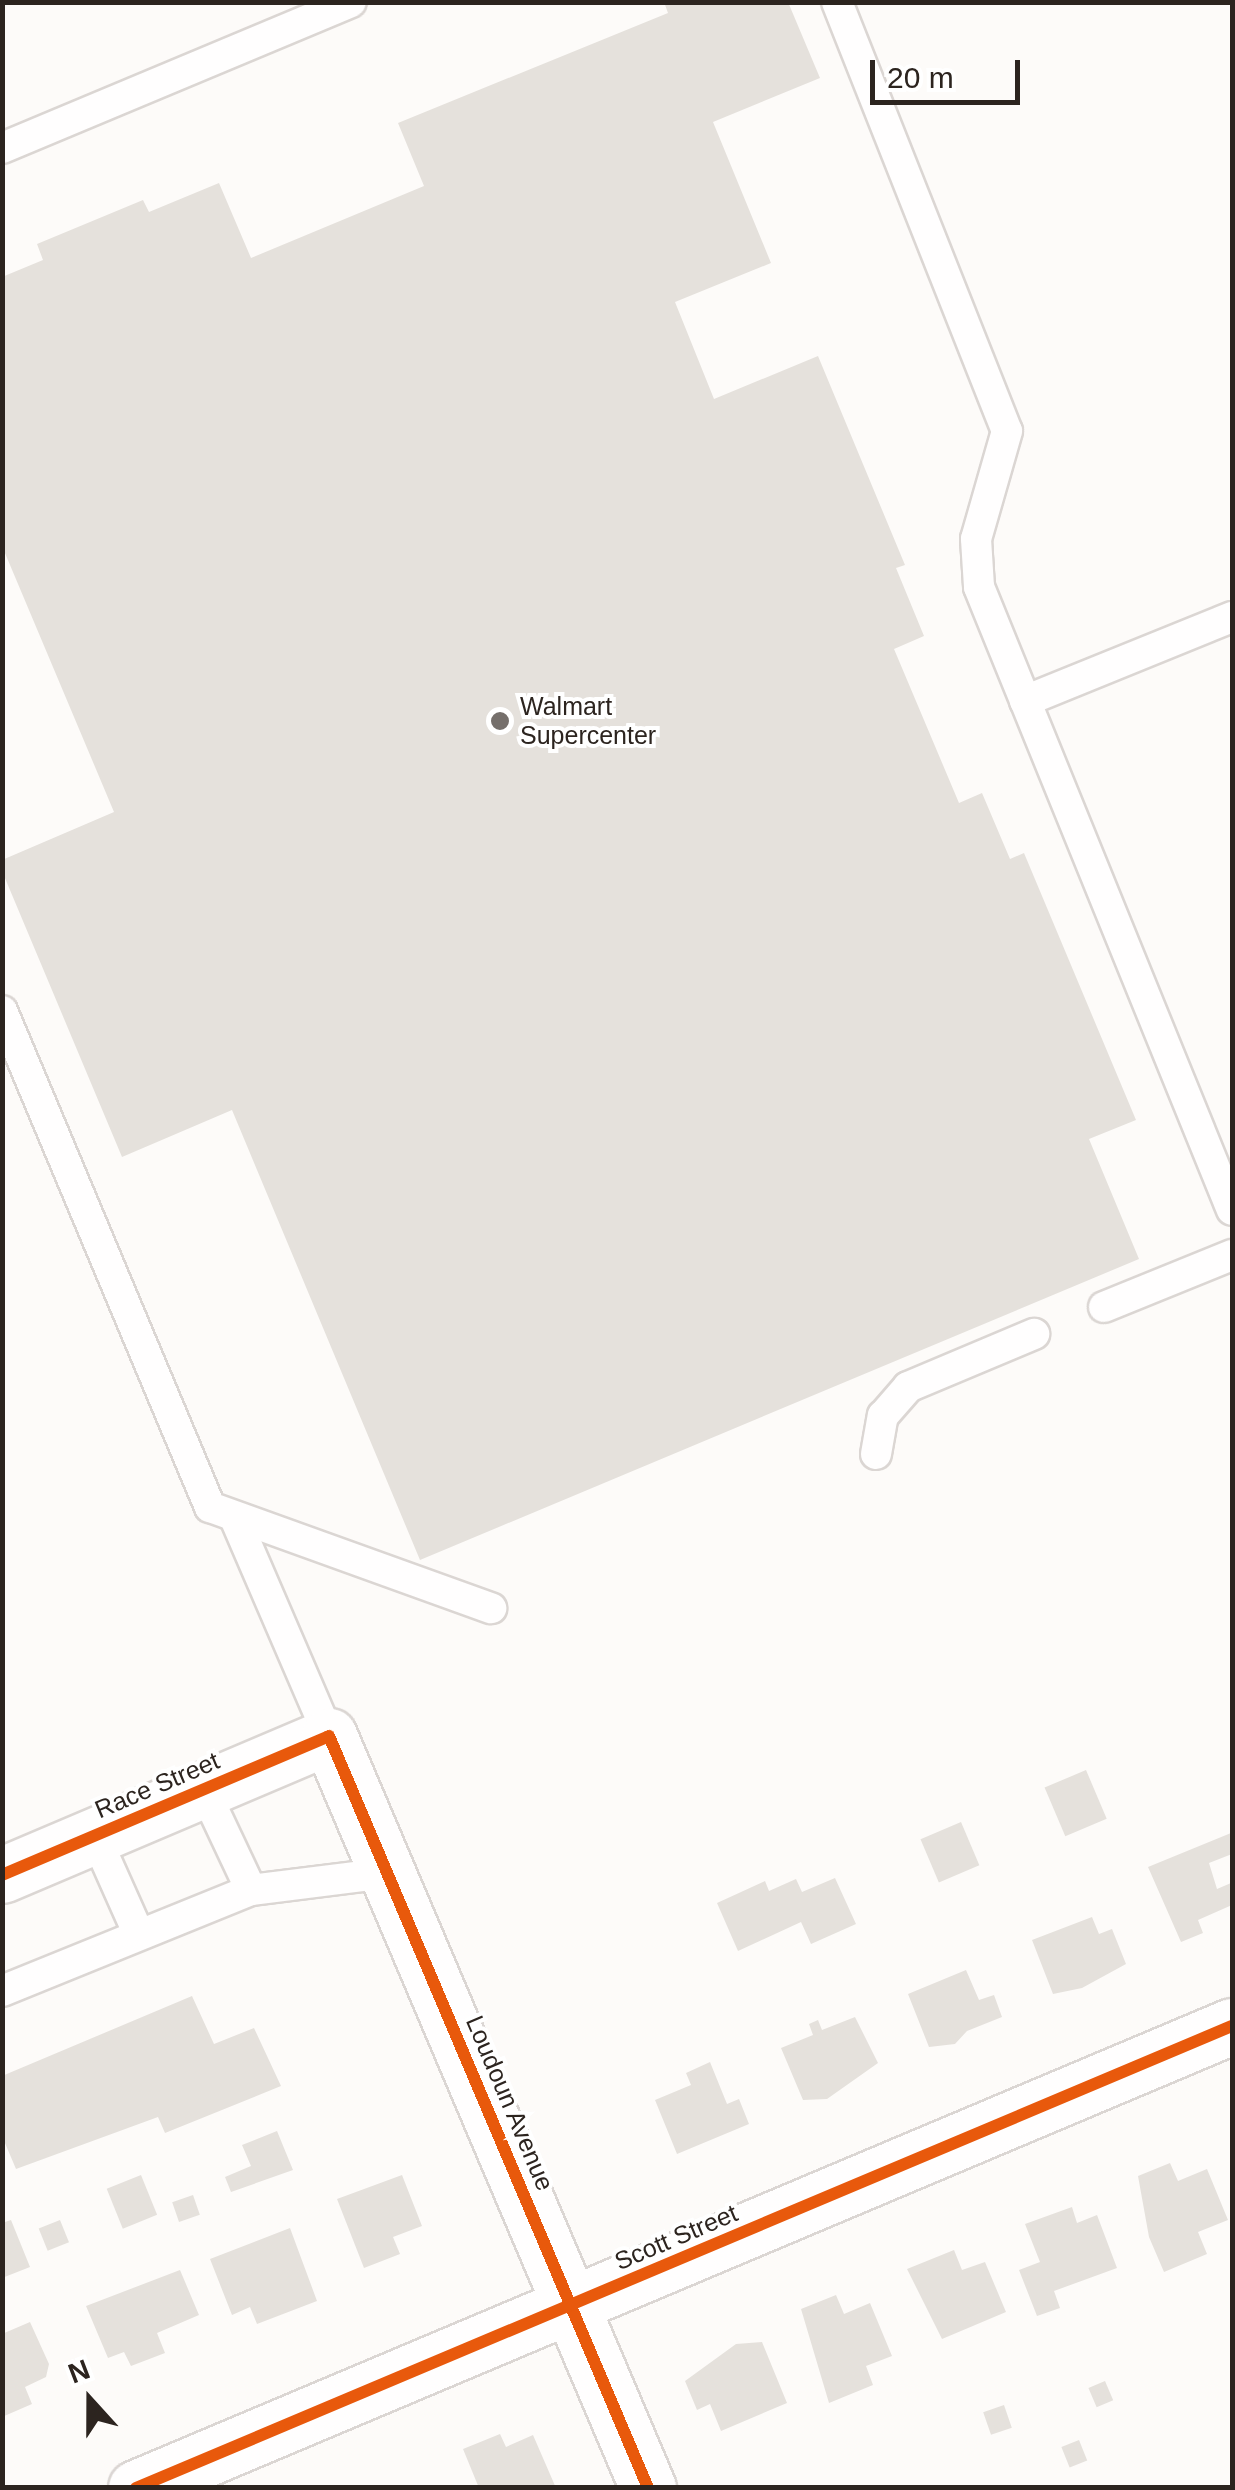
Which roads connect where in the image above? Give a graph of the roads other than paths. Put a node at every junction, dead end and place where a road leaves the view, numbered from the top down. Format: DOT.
graph roads {
  1 [pos="350,2"];
  2 [pos="838,2"];
  3 [pos="2,148"];
  4 [pos="1232,617"];
  5 [pos="1025,701"];
  6 [pos="2,1012"];
  7 [pos="1232,1210"];
  8 [pos="1232,1255"];
  9 [pos="1104,1307"];
  10 [pos="1034,1334"];
  11 [pos="876,1454"];
  12 [pos="235,1518"];
  13 [pos="491,1608"];
  14 [pos="330,1736"];
  15 [pos="204,1790"];
  16 [pos="95,1836"];
  17 [pos="388,1873"];
  18 [pos="2,1875"];
  19 [pos="251,1890"];
  20 [pos="139,1936"];
  21 [pos="2,1991"];
  22 [pos="1232,2026"];
  23 [pos="571,2305"];
  24 [pos="136,2488"];
  25 [pos="648,2488"];
  1 -- 3 [label="lane"];
  2 -- 5 [label="lane"];
  4 -- 5 [label="lane"];
  5 -- 7 [label="lane"];
  6 -- 12 [label="lane"];
  8 -- 9 [label="lane"];
  10 -- 11 [label="lane"];
  12 -- 13 [label="lane"];
  12 -- 14 [label="lane"];
  14 -- 15 [label="street, Race Street"];
  14 -- 17 [label="street, Loudoun Avenue"];
  15 -- 16 [label="street, Race Street"];
  15 -- 19 [label="lane"];
  16 -- 18 [label="street, Race Street"];
  16 -- 20 [label="lane"];
  17 -- 19 [label="lane"];
  17 -- 23 [label="street, Loudoun Avenue"];
  19 -- 20 [label="lane"];
  20 -- 21 [label="lane"];
  22 -- 23 [label="street, Scott Street"];
  23 -- 24 [label="street, Scott Street"];
  23 -- 25 [label="street, Loudoun Avenue"];
}
